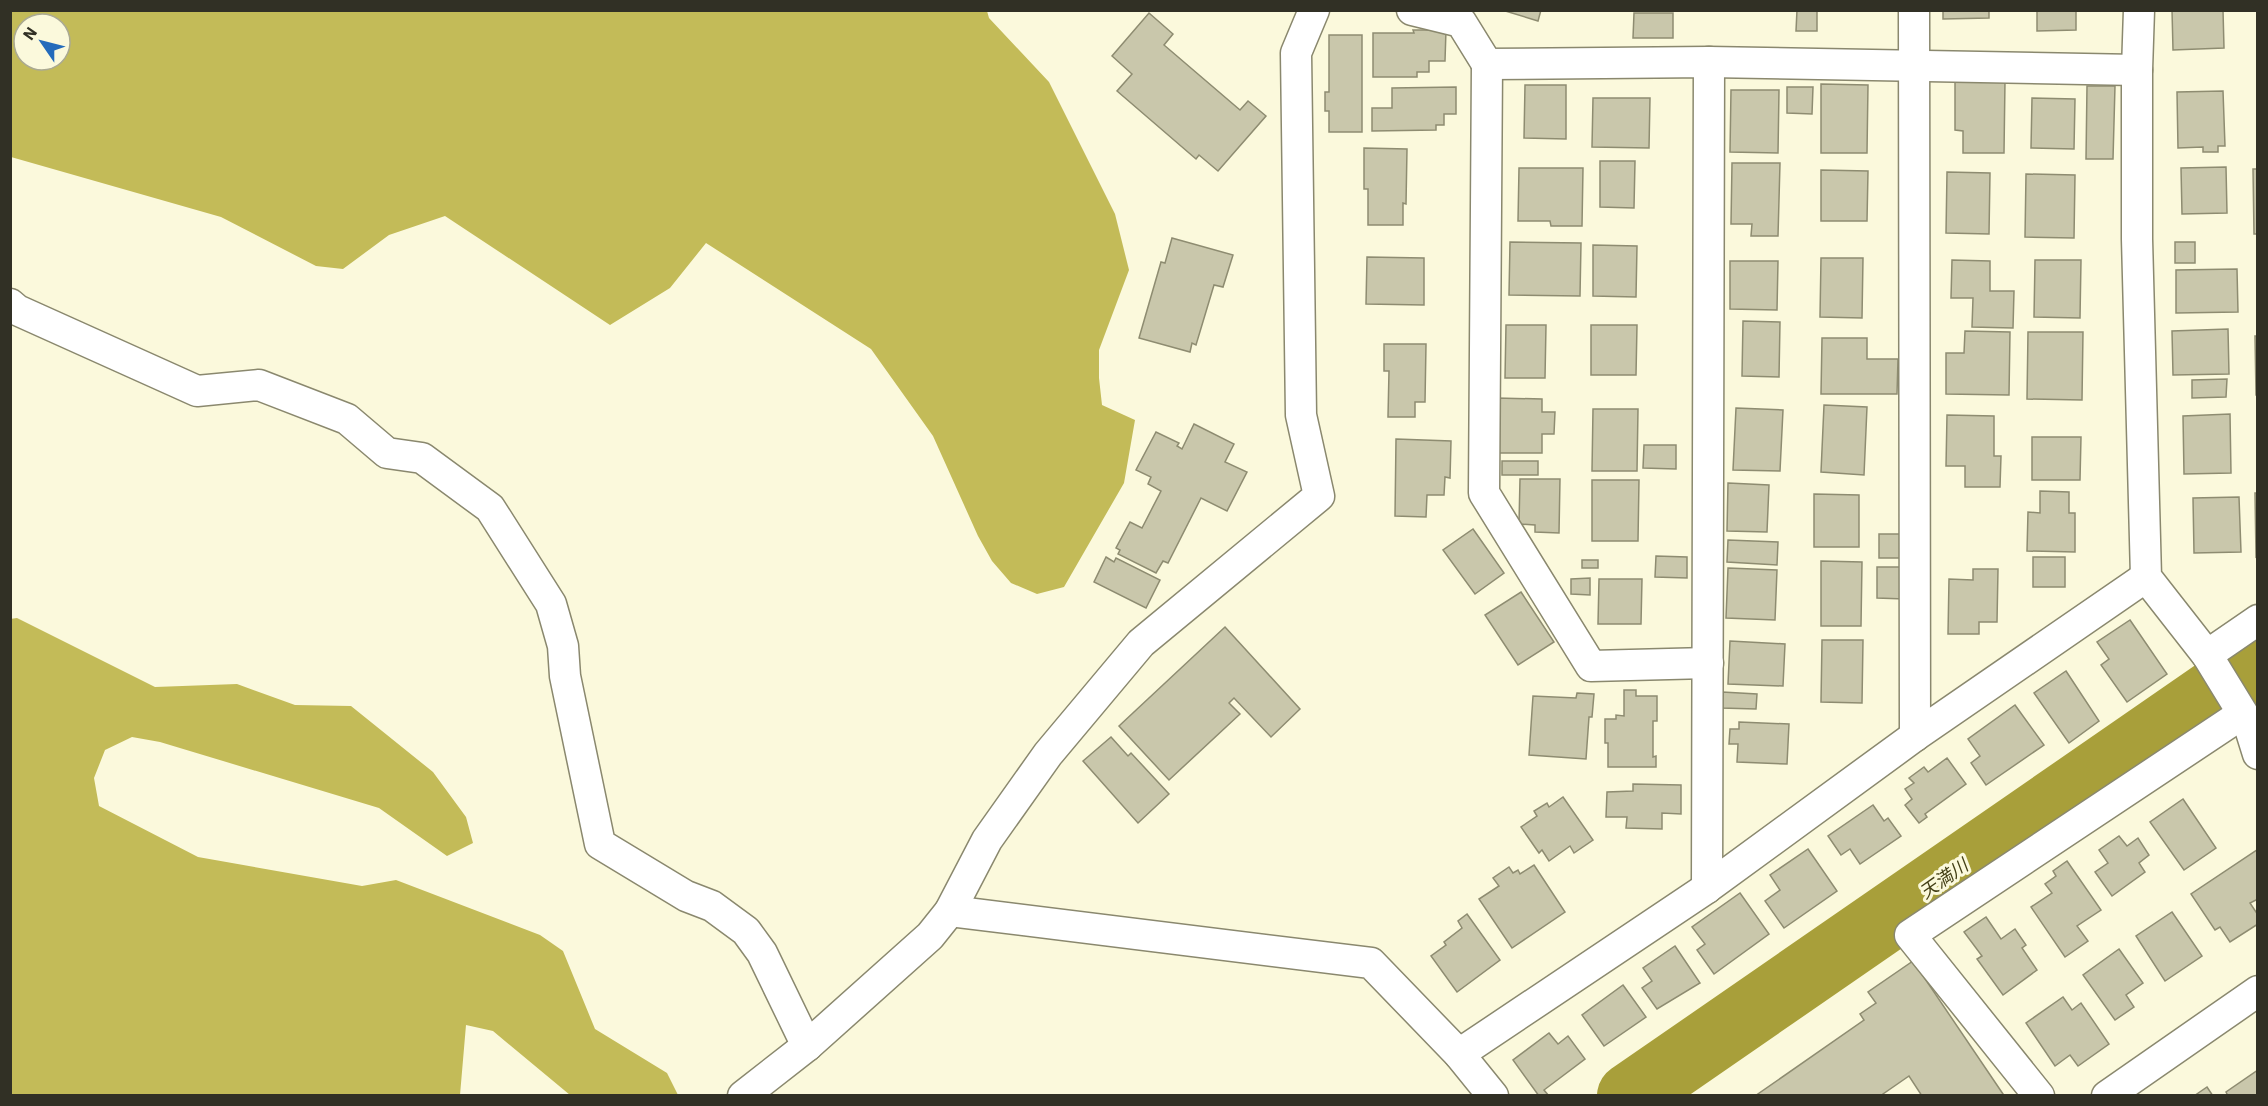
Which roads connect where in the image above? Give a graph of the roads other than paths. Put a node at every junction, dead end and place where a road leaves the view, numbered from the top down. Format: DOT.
graph roads {
  1 [pos="1314,10"];
  2 [pos="1412,10"];
  3 [pos="1914,10"];
  4 [pos="2139,10"];
  5 [pos="1709,62"];
  6 [pos="1487,64"];
  7 [pos="1915,65"];
  8 [pos="2137,70"];
  9 [pos="10,304"];
  10 [pos="2146,578"];
  11 [pos="2258,620"];
  12 [pos="2207,655"];
  13 [pos="1708,663"];
  14 [pos="2242,714"];
  15 [pos="1915,735"];
  16 [pos="2258,754"];
  17 [pos="1707,888"];
  18 [pos="950,911"];
  19 [pos="2258,991"];
  20 [pos="807,1046"];
  21 [pos="1459,1054"];
  22 [pos="743,1095"];
  23 [pos="1493,1095"];
  24 [pos="2038,1095"];
  25 [pos="2107,1095"];
  1 -- 18 [label="street"];
  2 -- 6 [label="street"];
  3 -- 7 [label="street"];
  4 -- 8 [label="street"];
  5 -- 6 [label="street"];
  5 -- 7 [label="street"];
  5 -- 13 [label="street"];
  6 -- 13 [label="street"];
  7 -- 8 [label="street"];
  7 -- 15 [label="street"];
  8 -- 10 [label="street"];
  9 -- 20 [label="street"];
  10 -- 12 [label="street"];
  10 -- 15 [label="street"];
  11 -- 12 [label="street"];
  12 -- 14 [label="street"];
  13 -- 17 [label="street"];
  14 -- 16 [label="street"];
  14 -- 24 [label="street"];
  15 -- 17 [label="street"];
  17 -- 21 [label="street"];
  18 -- 20 [label="street"];
  18 -- 21 [label="street"];
  19 -- 25 [label="street"];
  20 -- 22 [label="street"];
  21 -- 23 [label="street"];
}
